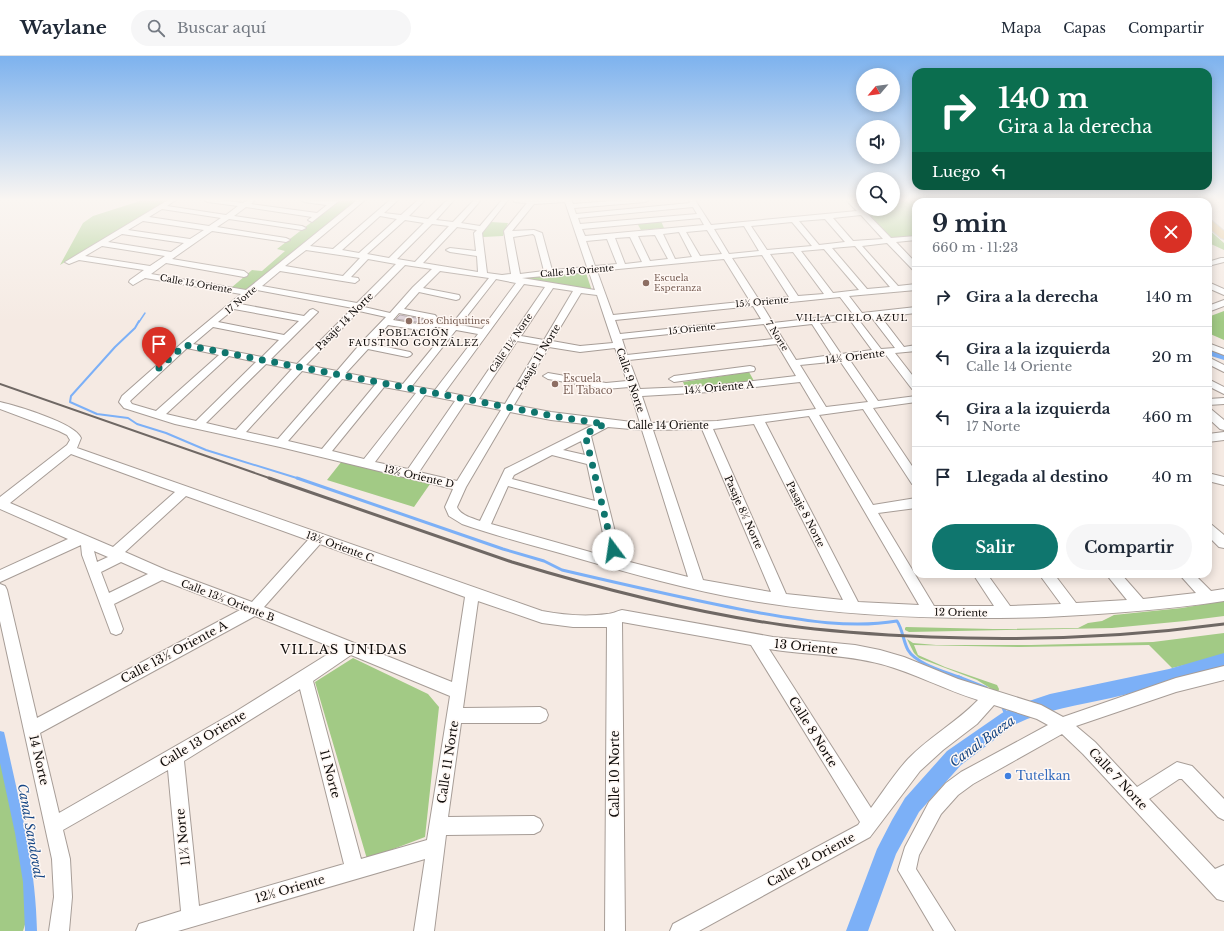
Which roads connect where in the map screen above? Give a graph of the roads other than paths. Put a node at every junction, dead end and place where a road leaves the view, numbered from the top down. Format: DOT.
graph roads {
  1 [pos="104,241"];
  2 [pos="183,241"];
  3 [pos="285,241"];
  4 [pos="311,241"];
  5 [pos="348,241"];
  6 [pos="379,241"];
  7 [pos="410,241"];
  8 [pos="439,241"];
  9 [pos="478,241"];
  10 [pos="509,241"];
  11 [pos="540,241"];
  12 [pos="583,241"];
  13 [pos="612,241"];
  14 [pos="639,241"];
  15 [pos="662,241"];
  16 [pos="687,241"];
  17 [pos="718,241"];
  18 [pos="757,241"];
  19 [pos="812,241"];
  20 [pos="850,241"];
  21 [pos="881,241"];
  22 [pos="890,241"];
  23 [pos="191,242"];
  24 [pos="100,243"];
  25 [pos="853,244"];
  26 [pos="826,246"];
  27 [pos="278,247"];
  28 [pos="304,247"];
  29 [pos="817,247"];
  30 [pos="795,249"];
  31 [pos="450,250"];
  32 [pos="335,252"];
  33 [pos="764,252"];
  34 [pos="480,254"];
  35 [pos="172,255"];
  36 [pos="364,256"];
  37 [pos="728,256"];
  38 [pos="78,257"];
  39 [pos="697,259"];
  40 [pos="164,260"];
  41 [pos="1224,260"];
  42 [pos="390,261"];
  43 [pos="69,262"];
  44 [pos="673,262"];
  45 [pos="402,263"];
  46 [pos="1212,263"];
  47 [pos="647,264"];
  48 [pos="912,264"];
  49 [pos="417,265"];
  50 [pos="622,267"];
  51 [pos="251,268"];
  52 [pos="279,268"];
  53 [pos="438,268"];
  54 [pos="151,269"];
  55 [pos="592,270"];
  56 [pos="244,274"];
  57 [pos="549,274"];
  58 [pos="143,275"];
  59 [pos="483,275"];
  60 [pos="345,278"];
  61 [pos="497,278"];
  62 [pos="518,279"];
  63 [pos="354,280"];
  64 [pos="133,282"];
  65 [pos="550,286"];
  66 [pos="256,287"];
  67 [pos="912,287"];
  68 [pos="1212,287"];
  69 [pos="224,289"];
  70 [pos="896,289"];
  71 [pos="416,290"];
  72 [pos="578,291"];
  73 [pos="865,292"];
  74 [pos="1224,292"];
  75 [pos="248,293"];
  76 [pos="600,293"];
  77 [pos="830,295"];
  78 [pos="843,295"];
  79 [pos="216,296"];
  80 [pos="456,297"];
  81 [pos="795,299"];
  82 [pos="756,302"];
  83 [pos="1224,303"];
  84 [pos="233,306"];
  85 [pos="358,307"];
  86 [pos="1212,308"];
  87 [pos="912,311"];
  88 [pos="874,314"];
  89 [pos="391,316"];
  90 [pos="856,316"];
  91 [pos="609,318"];
  92 [pos="814,321"];
  93 [pos="769,323"];
  94 [pos="212,324"];
  95 [pos="437,324"];
  96 [pos="454,326"];
  97 [pos="872,327"];
  98 [pos="484,332"];
  99 [pos="286,338"];
  100 [pos="515,338"];
  101 [pos="617,341"];
  102 [pos="780,341"];
  103 [pos="546,343"];
  104 [pos="185,345"];
  105 [pos="364,345"];
  106 [pos="1212,348"];
  107 [pos="912,349"];
  108 [pos="902,350"];
  109 [pos="884,352"];
  110 [pos="1224,352"];
  111 [pos="227,353"];
  112 [pos="407,354"];
  113 [pos="840,357"];
  114 [pos="623,358"];
  115 [pos="263,360"];
  116 [pos="1212,362"];
  117 [pos="794,363"];
  118 [pos="300,368"];
  119 [pos="1224,369"];
  120 [pos="338,375"];
  121 [pos="548,376"];
  122 [pos="803,378"];
  123 [pos="382,383"];
  124 [pos="912,383"];
  125 [pos="758,384"];
  126 [pos="1212,384"];
  127 [pos="405,388"];
  128 [pos="634,389"];
  129 [pos="423,391"];
  130 [pos="679,391"];
  131 [pos="1224,391"];
  132 [pos="438,394"];
  133 [pos="467,400"];
  134 [pos="1224,400"];
  135 [pos="912,401"];
  136 [pos="124,402"];
  137 [pos="1212,402"];
  138 [pos="0,405"];
  139 [pos="870,405"];
  140 [pos="507,408"];
  141 [pos="818,412"];
  142 [pos="158,415"];
  143 [pos="1212,416"];
  144 [pos="758,420"];
  145 [pos="605,424"];
  146 [pos="198,425"];
  147 [pos="646,426"];
  148 [pos="706,426"];
  149 [pos="1224,426"];
  150 [pos="239,433"];
  151 [pos="585,434"];
  152 [pos="1224,436"];
  153 [pos="1212,438"];
  154 [pos="280,442"];
  155 [pos="72,446"];
  156 [pos="551,451"];
  157 [pos="324,454"];
  158 [pos="591,461"];
  159 [pos="367,464"];
  160 [pos="411,474"];
  161 [pos="912,474"];
  162 [pos="1212,478"];
  163 [pos="504,481"];
  164 [pos="1223,482"];
  165 [pos="460,486"];
  166 [pos="185,490"];
  167 [pos="0,504"];
  168 [pos="912,504"];
  169 [pos="602,507"];
  170 [pos="870,510"];
  171 [pos="483,527"];
  172 [pos="1212,532"];
  173 [pos="318,538"];
  174 [pos="84,541"];
  175 [pos="1224,543"];
  176 [pos="118,554"];
  177 [pos="616,565"];
  178 [pos="94,570"];
  179 [pos="161,574"];
  180 [pos="0,576"];
  181 [pos="983,578"];
  182 [pos="1049,578"];
  183 [pos="1116,578"];
  184 [pos="1190,578"];
  185 [pos="698,585"];
  186 [pos="0,590"];
  187 [pos="472,594"];
  188 [pos="1224,595"];
  189 [pos="1208,597"];
  190 [pos="781,599"];
  191 [pos="105,602"];
  192 [pos="1140,606"];
  193 [pos="854,608"];
  194 [pos="254,609"];
  195 [pos="1073,610"];
  196 [pos="930,612"];
  197 [pos="1006,612"];
  198 [pos="615,618"];
  199 [pos="116,629"];
  200 [pos="756,640"];
  201 [pos="350,648"];
  202 [pos="1224,673"];
  203 [pos="305,678"];
  204 [pos="459,692"];
  205 [pos="990,698"];
  206 [pos="540,715"];
  207 [pos="455,716"];
  208 [pos="1063,725"];
  209 [pos="32,729"];
  210 [pos="175,757"];
  211 [pos="1136,798"];
  212 [pos="1224,811"];
  213 [pos="870,823"];
  214 [pos="534,825"];
  215 [pos="54,826"];
  216 [pos="438,826"];
  217 [pos="434,847"];
  218 [pos="355,870"];
  219 [pos="1221,882"];
  220 [pos="191,918"];
  221 [pos="59,931"];
  222 [pos="146,931"];
  223 [pos="424,931"];
  224 [pos="616,931"];
  225 [pos="680,931"];
  226 [pos="945,931"];
  1 -- 24 [label="street"];
  2 -- 23 [label="street"];
  3 -- 27 [label="street"];
  4 -- 28 [label="street, 17 Norte"];
  5 -- 32 [label="street"];
  6 -- 36 [label="street"];
  7 -- 42 [label="street"];
  8 -- 49 [label="street"];
  9 -- 34 [label="street"];
  10 -- 62 [label="street"];
  11 -- 57 [label="street"];
  12 -- 55 [label="street, Calle 9 Norte"];
  13 -- 50 [label="street"];
  14 -- 47 [label="street"];
  15 -- 44 [label="street"];
  16 -- 39 [label="street"];
  17 -- 37 [label="street, 7 Norte"];
  18 -- 33 [label="street"];
  19 -- 29 [label="street"];
  20 -- 25 [label="street"];
  21 -- 25 [label="street, Calle 16 Oriente"];
  22 -- 48 [label="street"];
  23 -- 35 [label="street"];
  24 -- 35 [label="street"];
  24 -- 38 [label="street"];
  25 -- 26 [label="street, Calle 16 Oriente"];
  25 -- 70 [label="street"];
  26 -- 29 [label="street, Calle 16 Oriente"];
  26 -- 73 [label="street"];
  28 -- 32 [label="street, Calle 16 Oriente"];
  28 -- 52 [label="street, 17 Norte"];
  29 -- 30 [label="street, Calle 16 Oriente"];
  30 -- 33 [label="street, Calle 16 Oriente"];
  30 -- 77 [label="street"];
  31 -- 34 [label="street"];
  32 -- 36 [label="street, Calle 16 Oriente"];
  33 -- 37 [label="street, Calle 16 Oriente"];
  33 -- 81 [label="street"];
  34 -- 59 [label="street"];
  35 -- 40 [label="street"];
  36 -- 42 [label="street, Calle 16 Oriente"];
  36 -- 60 [label="street"];
  37 -- 39 [label="street, Calle 16 Oriente"];
  37 -- 82 [label="street, 7 Norte"];
  38 -- 43 [label="street"];
  38 -- 54 [label="street, Calle 15 Oriente"];
  39 -- 44 [label="street, Calle 16 Oriente"];
  40 -- 54 [label="street"];
  40 -- 56 [label="street"];
  41 -- 46 [label="street"];
  42 -- 45 [label="street, Calle 16 Oriente"];
  44 -- 47 [label="street, Calle 16 Oriente"];
  45 -- 49 [label="street, Calle 16 Oriente"];
  45 -- 85 [label="street, Pasaje 14 Norte"];
  47 -- 50 [label="street, Calle 16 Oriente"];
  49 -- 53 [label="street, Calle 16 Oriente"];
  50 -- 55 [label="street, Calle 16 Oriente"];
  51 -- 56 [label="street"];
  52 -- 60 [label="street"];
  52 -- 66 [label="street, 17 Norte"];
  53 -- 59 [label="street, Calle 16 Oriente"];
  53 -- 71 [label="street"];
  54 -- 58 [label="street"];
  55 -- 57 [label="street, Calle 16 Oriente"];
  55 -- 76 [label="street, Calle 9 Norte"];
  56 -- 69 [label="street"];
  57 -- 62 [label="street, Calle 16 Oriente"];
  58 -- 64 [label="street"];
  58 -- 69 [label="street, Calle 15 Oriente"];
  59 -- 61 [label="street, Calle 16 Oriente"];
  60 -- 63 [label="street"];
  61 -- 62 [label="street, Calle 16 Oriente"];
  61 -- 96 [label="street"];
  62 -- 65 [label="street, Calle 16 Oriente"];
  62 -- 98 [label="street"];
  65 -- 72 [label="street, Calle 16 Oriente"];
  65 -- 100 [label="street, Calle 11½ Norte"];
  66 -- 75 [label="street, 17 Norte"];
  66 -- 85 [label="street"];
  67 -- 70 [label="street, 15½ Oriente"];
  68 -- 74 [label="street"];
  69 -- 75 [label="street, Calle 15 Oriente"];
  69 -- 79 [label="street"];
  70 -- 73 [label="street, 15½ Oriente"];
  71 -- 80 [label="street"];
  71 -- 89 [label="street"];
  72 -- 76 [label="street, Calle 16 Oriente"];
  72 -- 103 [label="street, Pasaje 11 Norte"];
  73 -- 78 [label="street, 15½ Oriente"];
  75 -- 84 [label="street, 17 Norte"];
  76 -- 91 [label="street, Calle 9 Norte"];
  77 -- 78 [label="street, 15½ Oriente"];
  77 -- 81 [label="street, 15½ Oriente"];
  78 -- 90 [label="street"];
  81 -- 82 [label="street, 15½ Oriente"];
  82 -- 91 [label="street, 15½ Oriente"];
  82 -- 93 [label="street, 7 Norte"];
  83 -- 86 [label="street"];
  84 -- 94 [label="street, 17 Norte"];
  84 -- 99 [label="street"];
  85 -- 89 [label="street"];
  85 -- 118 [label="street, Pasaje 14 Norte"];
  87 -- 88 [label="street, 15 Oriente"];
  88 -- 90 [label="street, 15 Oriente"];
  88 -- 97 [label="street"];
  89 -- 95 [label="street"];
  89 -- 95 [label="street"];
  89 -- 105 [label="street"];
  90 -- 92 [label="street, 15 Oriente"];
  90 -- 97 [label="street"];
  91 -- 101 [label="street, Calle 9 Norte"];
  92 -- 93 [label="street, 15 Oriente"];
  92 -- 113 [label="street"];
  93 -- 101 [label="street, 15 Oriente"];
  93 -- 102 [label="street, 7 Norte"];
  94 -- 99 [label="street"];
  94 -- 104 [label="street, 17 Norte"];
  95 -- 96 [label="street"];
  96 -- 98 [label="street"];
  96 -- 127 [label="street"];
  97 -- 108 [label="street"];
  97 -- 109 [label="street"];
  98 -- 132 [label="street"];
  99 -- 115 [label="street"];
  100 -- 103 [label="street, 15 Oriente"];
  100 -- 133 [label="street, Calle 11½ Norte"];
  101 -- 103 [label="street, 15 Oriente"];
  101 -- 114 [label="street, Calle 9 Norte"];
  102 -- 114 [label="street"];
  102 -- 117 [label="street, 7 Norte"];
  103 -- 140 [label="street, Pasaje 11 Norte"];
  104 -- 111 [label="street, Calle 14 Oriente"];
  104 -- 136 [label="street, 17 Norte"];
  105 -- 112 [label="street"];
  105 -- 120 [label="street"];
  106 -- 110 [label="street"];
  107 -- 108 [label="street, 14½ Oriente"];
  108 -- 109 [label="street, 14½ Oriente"];
  109 -- 113 [label="street, 14½ Oriente"];
  109 -- 124 [label="street"];
  111 -- 115 [label="street, Calle 14 Oriente"];
  111 -- 142 [label="street"];
  113 -- 117 [label="street, 14½ Oriente"];
  113 -- 139 [label="street"];
  114 -- 128 [label="street, Calle 9 Norte"];
  115 -- 118 [label="street, Calle 14 Oriente"];
  115 -- 146 [label="street"];
  116 -- 119 [label="street"];
  117 -- 122 [label="street, 7 Norte"];
  118 -- 120 [label="street, Calle 14 Oriente"];
  118 -- 150 [label="street, Pasaje 14 Norte"];
  120 -- 123 [label="street, Calle 14 Oriente"];
  120 -- 154 [label="street"];
  121 -- 128 [label="street, 14½ Oriente A"];
  122 -- 125 [label="street, 14½ Oriente A"];
  122 -- 141 [label="street, 7 Norte"];
  123 -- 127 [label="street, Calle 14 Oriente"];
  123 -- 157 [label="street"];
  125 -- 130 [label="street, 14½ Oriente A"];
  125 -- 130 [label="street"];
  126 -- 131 [label="street"];
  127 -- 129 [label="street, Calle 14 Oriente"];
  128 -- 130 [label="street, 14½ Oriente A"];
  128 -- 147 [label="street, Calle 9 Norte"];
  129 -- 132 [label="street, Calle 14 Oriente"];
  129 -- 159 [label="street"];
  132 -- 133 [label="street, Calle 14 Oriente"];
  133 -- 140 [label="street, Calle 14 Oriente"];
  133 -- 160 [label="street, Calle 11½ Norte"];
  134 -- 137 [label="street"];
  135 -- 139 [label="street, Calle 14 Oriente"];
  136 -- 142 [label="street, 13½ Oriente D"];
  138 -- 155 [label="street, 13½ Oriente C"];
  139 -- 141 [label="street, Calle 14 Oriente"];
  139 -- 161 [label="street"];
  140 -- 145 [label="street, Calle 14 Oriente"];
  140 -- 165 [label="street, Pasaje 11 Norte"];
  141 -- 144 [label="street, Calle 14 Oriente"];
  141 -- 170 [label="street, 7 Norte"];
  142 -- 146 [label="street, 13½ Oriente D"];
  143 -- 149 [label="street"];
  144 -- 148 [label="street, Calle 14 Oriente"];
  144 -- 193 [label="street, Pasaje 8 Norte"];
  145 -- 147 [label="street, Calle 14 Oriente"];
  145 -- 151 [label="street"];
  146 -- 150 [label="street, 13½ Oriente D"];
  147 -- 148 [label="street, Calle 14 Oriente"];
  147 -- 185 [label="street, Calle 9 Norte"];
  148 -- 190 [label="street, Pasaje 8½ Norte"];
  150 -- 154 [label="street, 13½ Oriente D"];
  151 -- 156 [label="street"];
  151 -- 158 [label="street"];
  152 -- 153 [label="street"];
  154 -- 157 [label="street, 13½ Oriente D"];
  155 -- 166 [label="street, 13½ Oriente C"];
  155 -- 167 [label="street"];
  156 -- 158 [label="street"];
  156 -- 163 [label="street"];
  157 -- 159 [label="street, 13½ Oriente D"];
  158 -- 169 [label="street"];
  159 -- 160 [label="street, 13½ Oriente D"];
  160 -- 165 [label="street, 13½ Oriente D"];
  162 -- 164 [label="street"];
  163 -- 169 [label="street"];
  163 -- 171 [label="street"];
  165 -- 171 [label="street, 13½ Oriente D"];
  166 -- 173 [label="street, 13½ Oriente C"];
  166 -- 176 [label="street"];
  167 -- 174 [label="street, Calle 13½ Oriente B"];
  168 -- 170 [label="street"];
  169 -- 177 [label="street"];
  170 -- 196 [label="street, 7 Norte"];
  171 -- 177 [label="street, 13½ Oriente D"];
  172 -- 175 [label="street"];
  173 -- 187 [label="street, 13½ Oriente C"];
  173 -- 194 [label="street, Calle 13½ Oriente A"];
  174 -- 176 [label="street, Calle 13½ Oriente B"];
  174 -- 178 [label="street"];
  174 -- 180 [label="street"];
  176 -- 178 [label="street"];
  176 -- 179 [label="street, Calle 13½ Oriente B"];
  177 -- 185 [label="street, 13½ Oriente D"];
  178 -- 191 [label="street"];
  179 -- 191 [label="street"];
  179 -- 194 [label="street, Calle 13½ Oriente B"];
  181 -- 197 [label="street"];
  182 -- 195 [label="street"];
  183 -- 192 [label="street"];
  184 -- 189 [label="street"];
  185 -- 190 [label="street, 12 Oriente"];
  186 -- 209 [label="street, 14 Norte"];
  187 -- 198 [label="street, 13½ Oriente C"];
  187 -- 204 [label="street, Calle 11 Norte"];
  188 -- 189 [label="street, 12 Oriente"];
  189 -- 192 [label="street, 12 Oriente"];
  190 -- 193 [label="street, 12 Oriente"];
  191 -- 199 [label="street"];
  192 -- 195 [label="street, 12 Oriente"];
  193 -- 196 [label="street, 12 Oriente"];
  194 -- 201 [label="street, Calle 13½ Oriente B"];
  194 -- 209 [label="street, Calle 13½ Oriente A"];
  195 -- 197 [label="street, 12 Oriente"];
  196 -- 197 [label="street, 12 Oriente"];
  198 -- 200 [label="street, 13 Oriente"];
  198 -- 224 [label="street, Calle 10 Norte"];
  200 -- 205 [label="street, 13 Oriente"];
  200 -- 213 [label="street, Calle 8 Norte"];
  201 -- 203 [label="street, Calle 13 Oriente"];
  201 -- 204 [label="street, Calle 13½ Oriente B"];
  202 -- 208 [label="street"];
  203 -- 210 [label="street, Calle 13 Oriente"];
  203 -- 218 [label="street, 11 Norte"];
  204 -- 207 [label="street, Calle 11 Norte"];
  205 -- 208 [label="street, Calle 7 Norte"];
  205 -- 213 [label="street, Calle 12 Oriente"];
  206 -- 207 [label="street"];
  207 -- 216 [label="street, Calle 11 Norte"];
  208 -- 211 [label="street, Calle 7 Norte"];
  208 -- 226 [label="street"];
  209 -- 215 [label="street, 14 Norte"];
  210 -- 215 [label="street, Calle 13 Oriente"];
  210 -- 220 [label="street, 11½ Norte"];
  211 -- 212 [label="street"];
  211 -- 219 [label="street, Calle 7 Norte"];
  213 -- 225 [label="street, Calle 12 Oriente"];
  214 -- 216 [label="street"];
  215 -- 221 [label="street, 14 Norte"];
  216 -- 217 [label="street, Calle 11 Norte"];
  217 -- 218 [label="street, 12½ Oriente"];
  217 -- 223 [label="street, Calle 11 Norte"];
  218 -- 220 [label="street, 12½ Oriente"];
  220 -- 222 [label="street, 12½ Oriente"];
}
